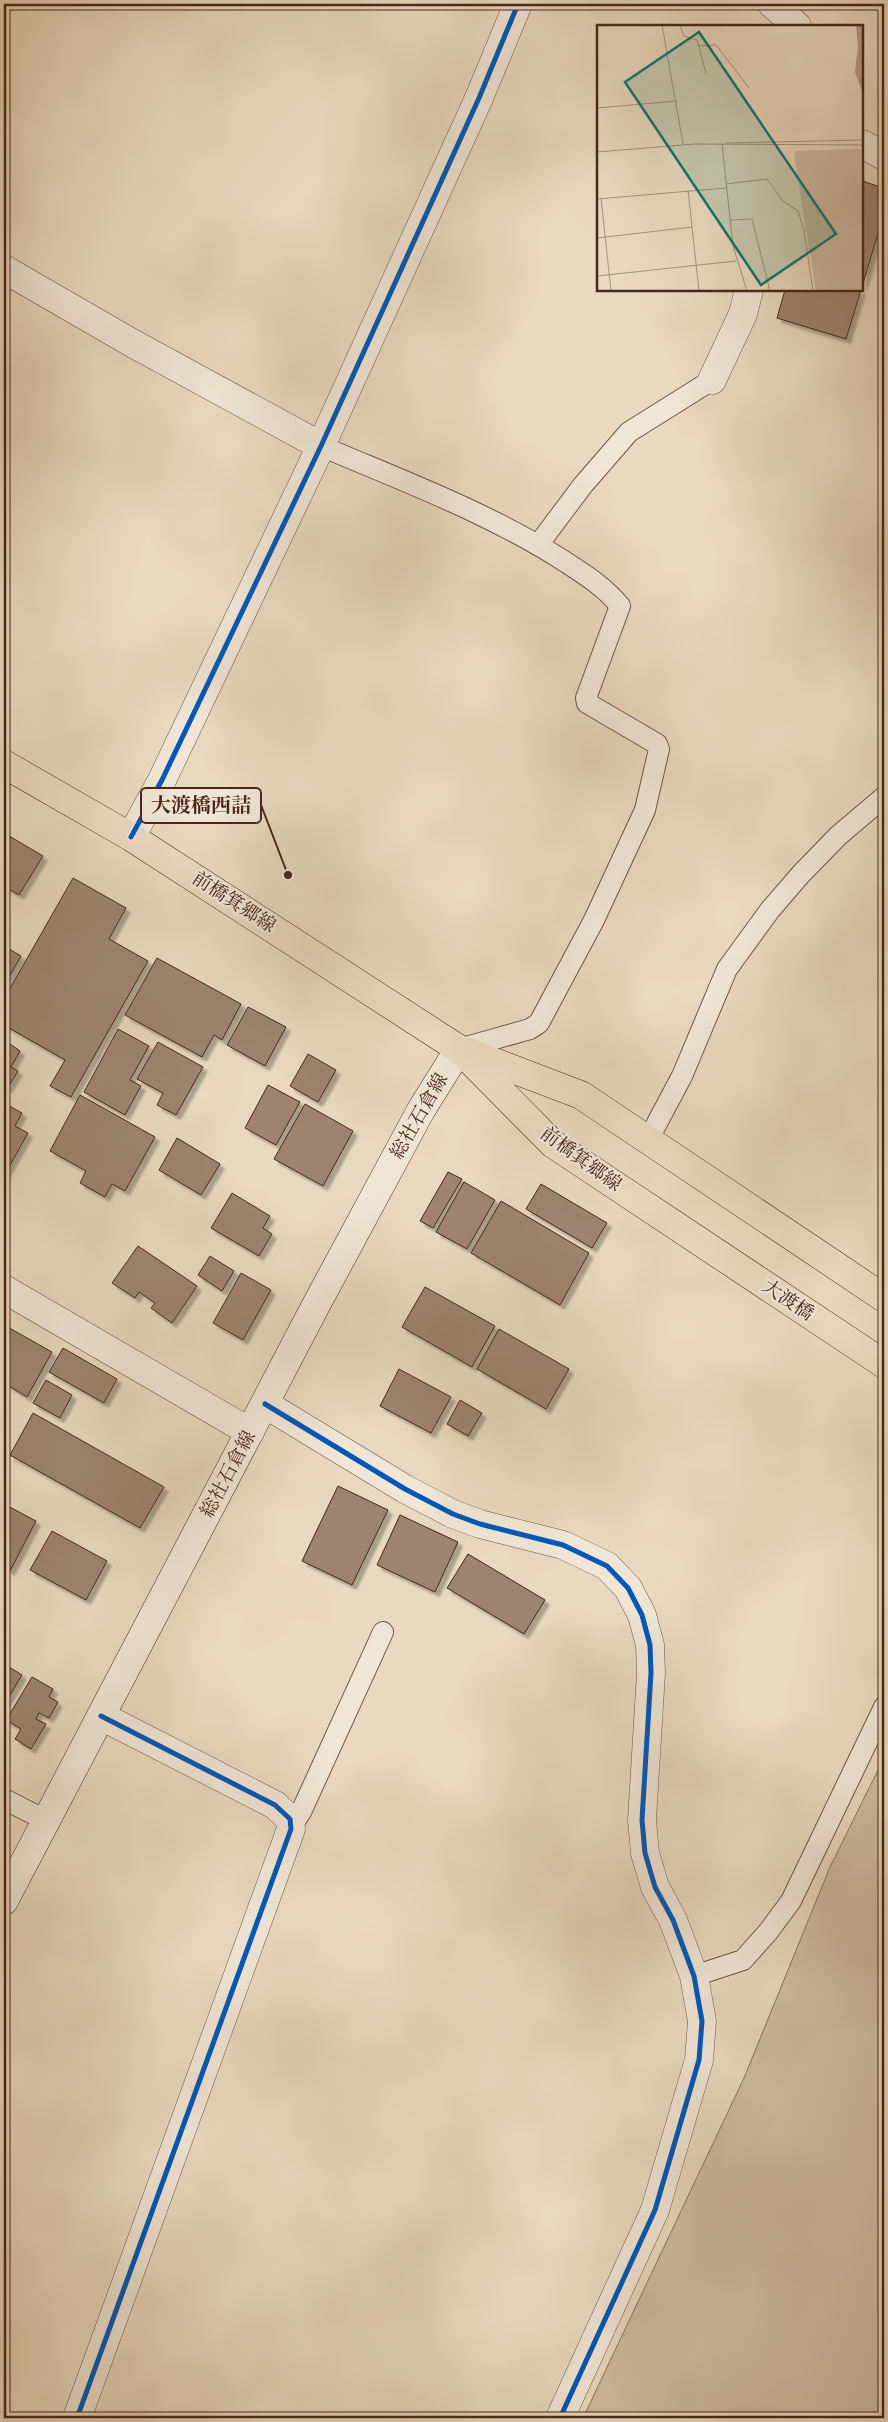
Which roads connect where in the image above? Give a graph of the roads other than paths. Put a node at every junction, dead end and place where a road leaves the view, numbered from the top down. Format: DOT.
graph roads {
  1 [pos="518,4"];
  2 [pos="772,4"];
  3 [pos="795,25"];
  4 [pos="863,145"];
  5 [pos="884,156"];
  6 [pos="4,269"];
  7 [pos="749,291"];
  8 [pos="712,380"];
  9 [pos="321,446"];
  10 [pos="538,545"];
  11 [pos="4,764"];
  12 [pos="884,797"];
  13 [pos="130,837"];
  14 [pos="459,1049"];
  15 [pos="648,1140"];
  16 [pos="691,1236"];
  17 [pos="4,1289"];
  18 [pos="884,1298"];
  19 [pos="884,1364"];
  20 [pos="265,1404"];
  21 [pos="250,1432"];
  22 [pos="383,1632"];
  23 [pos="884,1707"];
  24 [pos="101,1716"];
  25 [pos="4,1798"];
  26 [pos="290,1819"];
  27 [pos="45,1820"];
  28 [pos="4,1902"];
  29 [pos="694,1976"];
  30 [pos="77,2418"];
  31 [pos="560,2418"];
  1 -- 9 [label="street"];
  2 -- 3 [label="street"];
  4 -- 5 [label="street"];
  6 -- 9 [label="street"];
  7 -- 8 [label="street"];
  8 -- 10 [label="lane"];
  9 -- 10 [label="lane"];
  9 -- 13 [label="street"];
  10 -- 14 [label="lane"];
  11 -- 13 [label="main road, 前橋箕郷線"];
  12 -- 15 [label="lane"];
  13 -- 14 [label="main road, 前橋箕郷線"];
  14 -- 15 [label="main road, 前橋箕郷線"];
  14 -- 16 [label="main road, 前橋箕郷線"];
  14 -- 20 [label="street, 総社石倉線"];
  15 -- 18 [label="main road, 前橋箕郷線"];
  16 -- 19 [label="main road, 大渡橋"];
  17 -- 21 [label="street"];
  20 -- 21 [label="street, 総社石倉線"];
  20 -- 29 [label="street"];
  21 -- 24 [label="street, 総社石倉線"];
  22 -- 26 [label="lane"];
  23 -- 29 [label="lane"];
  24 -- 26 [label="street"];
  24 -- 27 [label="street, 総社石倉線"];
  25 -- 27 [label="lane"];
  26 -- 30 [label="street"];
  27 -- 28 [label="street, 総社石倉線"];
  29 -- 31 [label="street"];
}
